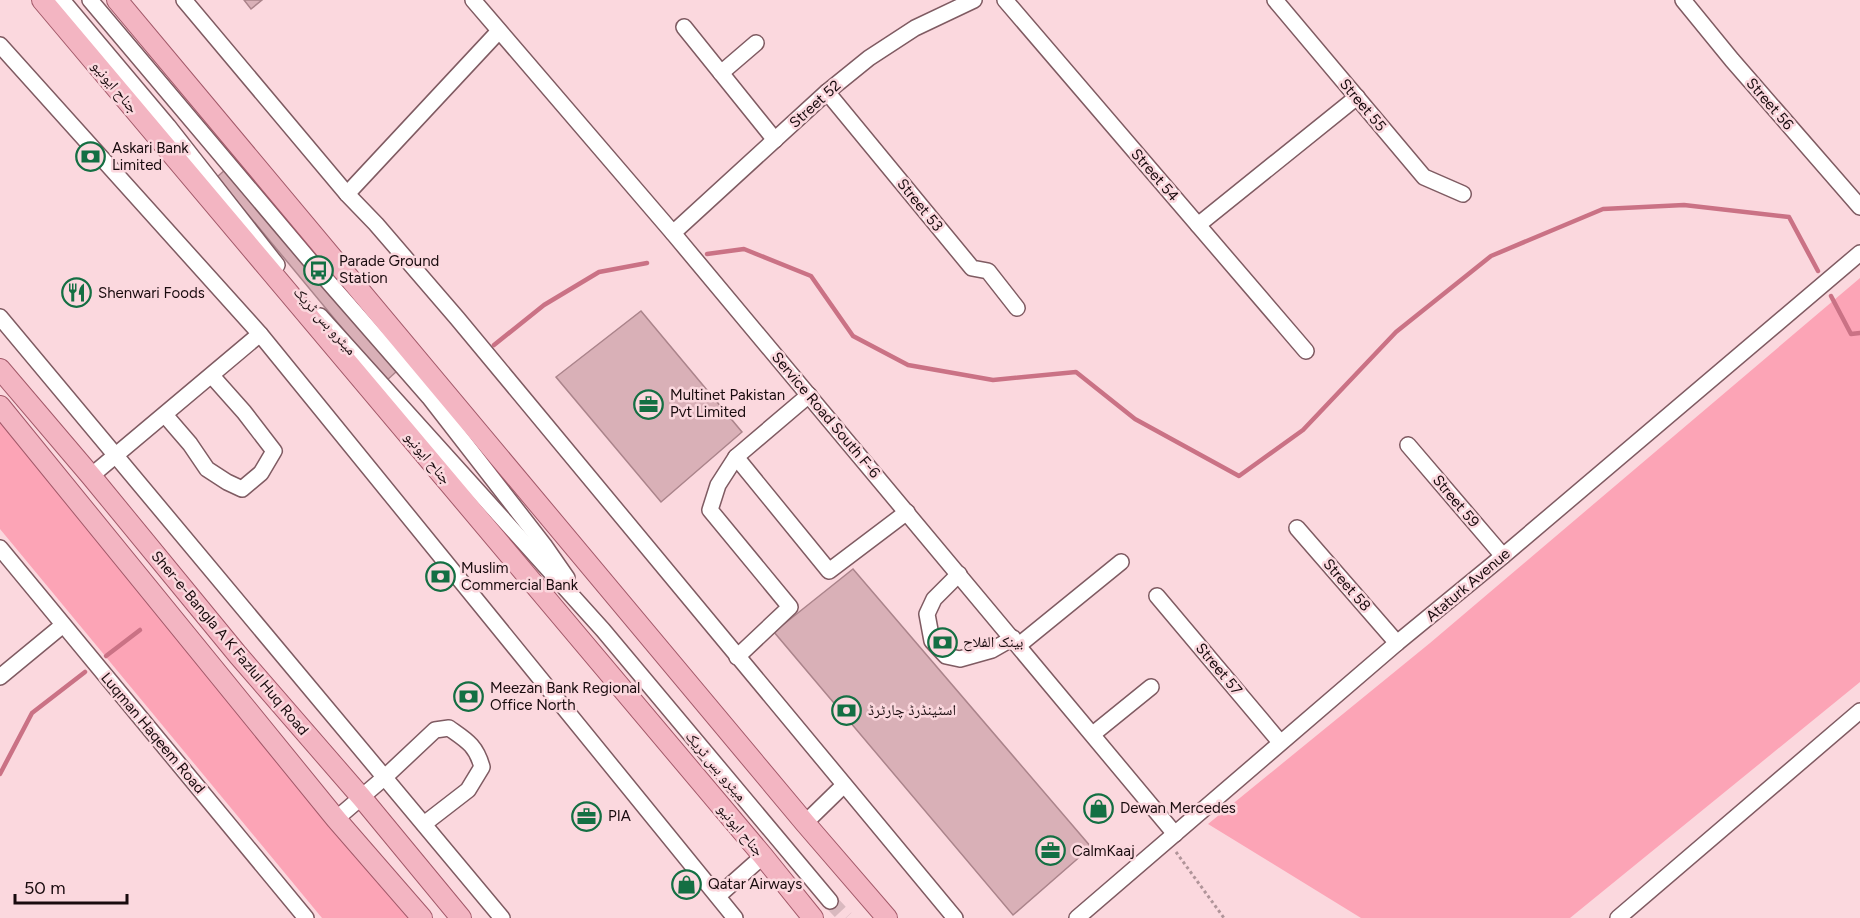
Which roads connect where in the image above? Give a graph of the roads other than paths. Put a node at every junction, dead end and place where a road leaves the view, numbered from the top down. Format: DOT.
graph roads {
  1 [pos="42,0"];
  2 [pos="62,0"];
  3 [pos="90,0"];
  4 [pos="117,0"];
  5 [pos="184,0"];
  6 [pos="473,0"];
  7 [pos="974,0"];
  8 [pos="1005,0"];
  9 [pos="1275,0"];
  10 [pos="1683,0"];
  11 [pos="954,3"];
  12 [pos="684,27"];
  13 [pos="499,31"];
  14 [pos="756,43"];
  15 [pos="0,45"];
  16 [pos="720,73"];
  17 [pos="827,92"];
  18 [pos="1357,97"];
  19 [pos="775,140"];
  20 [pos="347,194"];
  21 [pos="1462,194"];
  22 [pos="1860,207"];
  23 [pos="1198,225"];
  24 [pos="673,233"];
  25 [pos="1860,253"];
  26 [pos="1017,308"];
  27 [pos="0,316"];
  28 [pos="260,334"];
  29 [pos="1306,351"];
  30 [pos="0,369"];
  31 [pos="212,376"];
  32 [pos="810,395"];
  33 [pos="0,406"];
  34 [pos="165,415"];
  35 [pos="1408,445"];
  36 [pos="117,455"];
  37 [pos="736,457"];
  38 [pos="91,476"];
  39 [pos="907,512"];
  40 [pos="1297,528"];
  41 [pos="0,548"];
  42 [pos="1503,556"];
  43 [pos="1121,562"];
  44 [pos="959,573"];
  45 [pos="1157,596"];
  46 [pos="63,625"];
  47 [pos="603,630"];
  48 [pos="1016,642"];
  49 [pos="1397,643"];
  50 [pos="737,657"];
  51 [pos="0,677"];
  52 [pos="1151,687"];
  53 [pos="1860,711"];
  54 [pos="1093,734"];
  55 [pos="1280,742"];
  56 [pos="385,777"];
  57 [pos="844,785"];
  58 [pos="362,798"];
  59 [pos="336,819"];
  60 [pos="805,823"];
  61 [pos="424,824"];
  62 [pos="1171,837"];
  63 [pos="763,856"];
  64 [pos="718,896"];
  65 [pos="830,901"];
  66 [pos="306,918"];
  67 [pos="422,918"];
  68 [pos="461,918"];
  69 [pos="502,918"];
  70 [pos="735,918"];
  71 [pos="813,918"];
  72 [pos="887,918"];
  73 [pos="955,918"];
  74 [pos="1077,918"];
  75 [pos="1617,918"];
  1 -- 63 [label="main road, جناح ایونیو"];
  2 -- 47 [label="street, میٹرو بس ٹریک"];
  3 -- 47 [label="street, میٹرو بس ٹریک"];
  4 -- 60 [label="main road"];
  5 -- 20 [label="street"];
  6 -- 13 [label="street, Service Road South F-6"];
  7 -- 11 [label="street, Street 52"];
  8 -- 23 [label="street, Street 54"];
  9 -- 18 [label="street, Street 55"];
  10 -- 22 [label="street, Street 56"];
  11 -- 17 [label="street, Street 52"];
  12 -- 16 [label="street"];
  13 -- 20 [label="street"];
  13 -- 24 [label="street, Service Road South F-6"];
  14 -- 16 [label="street"];
  15 -- 28 [label="street"];
  16 -- 19 [label="street"];
  17 -- 19 [label="street, Street 52"];
  17 -- 26 [label="street, Street 53"];
  18 -- 21 [label="street, Street 55"];
  18 -- 23 [label="street"];
  19 -- 24 [label="street, Street 52"];
  20 -- 50 [label="street"];
  23 -- 29 [label="street, Street 54"];
  24 -- 32 [label="street, Service Road South F-6"];
  25 -- 42 [label="street, Ataturk Avenue"];
  27 -- 36 [label="street"];
  28 -- 31 [label="street"];
  28 -- 64 [label="street"];
  30 -- 38 [label="main road, Sher-e-Bangla A K Fazlul Huq Road"];
  31 -- 34 [label="street"];
  31 -- 34 [label="street"];
  32 -- 37 [label="street"];
  32 -- 39 [label="street, Service Road South F-6"];
  33 -- 59 [label="main road, Sher-e-Bangla A K Fazlul Huq Road"];
  34 -- 36 [label="street"];
  35 -- 42 [label="street, Street 59"];
  36 -- 38 [label="street"];
  36 -- 56 [label="street"];
  37 -- 39 [label="street"];
  37 -- 50 [label="street"];
  38 -- 58 [label="main road, Sher-e-Bangla A K Fazlul Huq Road"];
  39 -- 44 [label="street, Service Road South F-6"];
  40 -- 49 [label="street, Street 58"];
  41 -- 46 [label="street, Luqman Haqeem Road"];
  42 -- 49 [label="street, Ataturk Avenue"];
  43 -- 48 [label="street"];
  44 -- 48 [label="street, Service Road South F-6"];
  44 -- 48 [label="street"];
  45 -- 55 [label="street, Street 57"];
  46 -- 51 [label="street"];
  46 -- 66 [label="street, Luqman Haqeem Road"];
  47 -- 65 [label="street, میٹرو بس ٹریک"];
  48 -- 54 [label="street, Service Road South F-6"];
  49 -- 55 [label="street, Ataturk Avenue"];
  50 -- 57 [label="street"];
  52 -- 54 [label="street"];
  53 -- 75 [label="street"];
  54 -- 62 [label="street, Service Road South F-6"];
  55 -- 62 [label="street, Ataturk Avenue"];
  56 -- 58 [label="street"];
  56 -- 61 [label="street"];
  56 -- 61 [label="street"];
  57 -- 60 [label="street"];
  57 -- 73 [label="street"];
  58 -- 59 [label="street"];
  58 -- 68 [label="main road, Sher-e-Bangla A K Fazlul Huq Road"];
  59 -- 67 [label="main road, Sher-e-Bangla A K Fazlul Huq Road"];
  60 -- 72 [label="main road"];
  61 -- 69 [label="street"];
  62 -- 74 [label="street, Ataturk Avenue"];
  63 -- 64 [label="street"];
  63 -- 71 [label="main road, جناح ایونیو"];
  64 -- 70 [label="street"];
}
